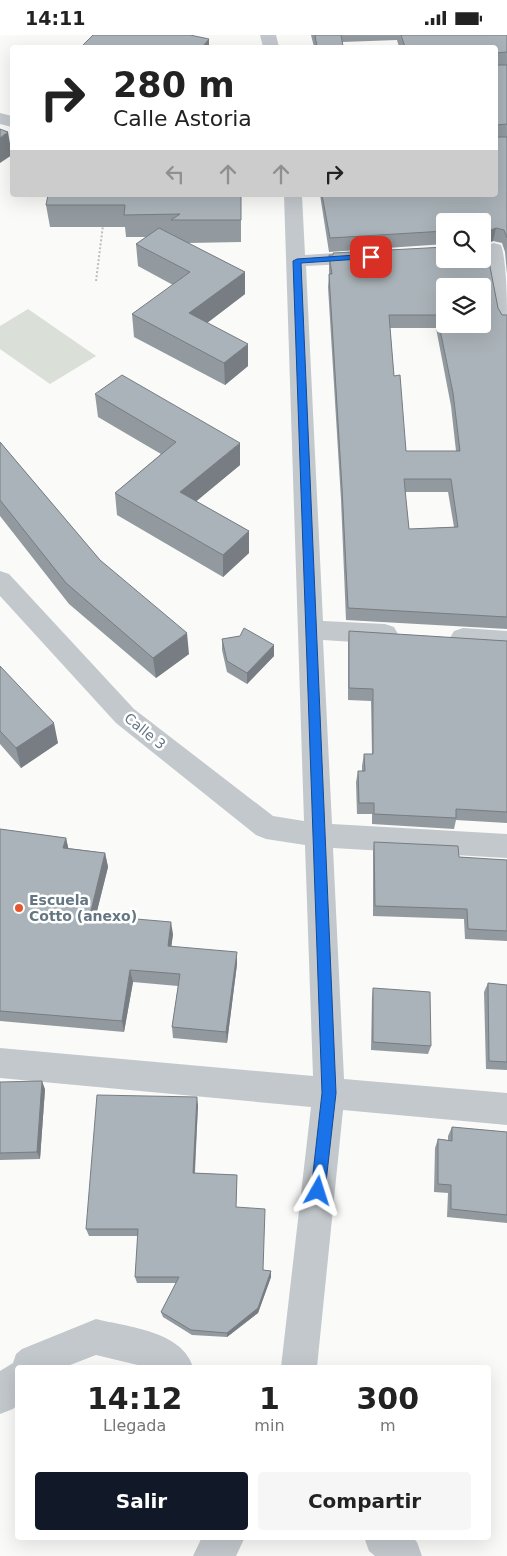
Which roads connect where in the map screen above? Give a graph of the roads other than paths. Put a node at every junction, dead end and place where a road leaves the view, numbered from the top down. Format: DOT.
graph roads {
  1 [pos="293,197"];
  2 [pos="494,249"];
  3 [pos="386,256"];
  4 [pos="297,261"];
  5 [pos="507,321"];
  6 [pos="0,580"];
  7 [pos="312,630"];
  8 [pos="409,635"];
  9 [pos="439,637"];
  10 [pos="507,641"];
  11 [pos="320,835"];
  12 [pos="507,846"];
  13 [pos="0,1063"];
  14 [pos="329,1093"];
  15 [pos="507,1109"];
  16 [pos="31,1365"];
  17 [pos="172,1365"];
  18 [pos="299,1365"];
  19 [pos="15,1382"];
  20 [pos="0,1396"];
  21 [pos="224,1540"];
  22 [pos="386,1540"];
  23 [pos="212,1556"];
  24 [pos="404,1556"];
  1 -- 4 [label="street"];
  2 -- 5 [label="street"];
  3 -- 4 [label="street"];
  4 -- 7 [label="street"];
  6 -- 11 [label="street, Calle 3"];
  7 -- 8 [label="street"];
  7 -- 11 [label="street"];
  9 -- 10 [label="street"];
  11 -- 12 [label="street, Calle 3"];
  11 -- 14 [label="street"];
  13 -- 14 [label="street"];
  14 -- 15 [label="street"];
  14 -- 18 [label="street"];
  16 -- 17 [label="street"];
  19 -- 20 [label="street"];
  21 -- 23 [label="street"];
  22 -- 24 [label="street"];
}
